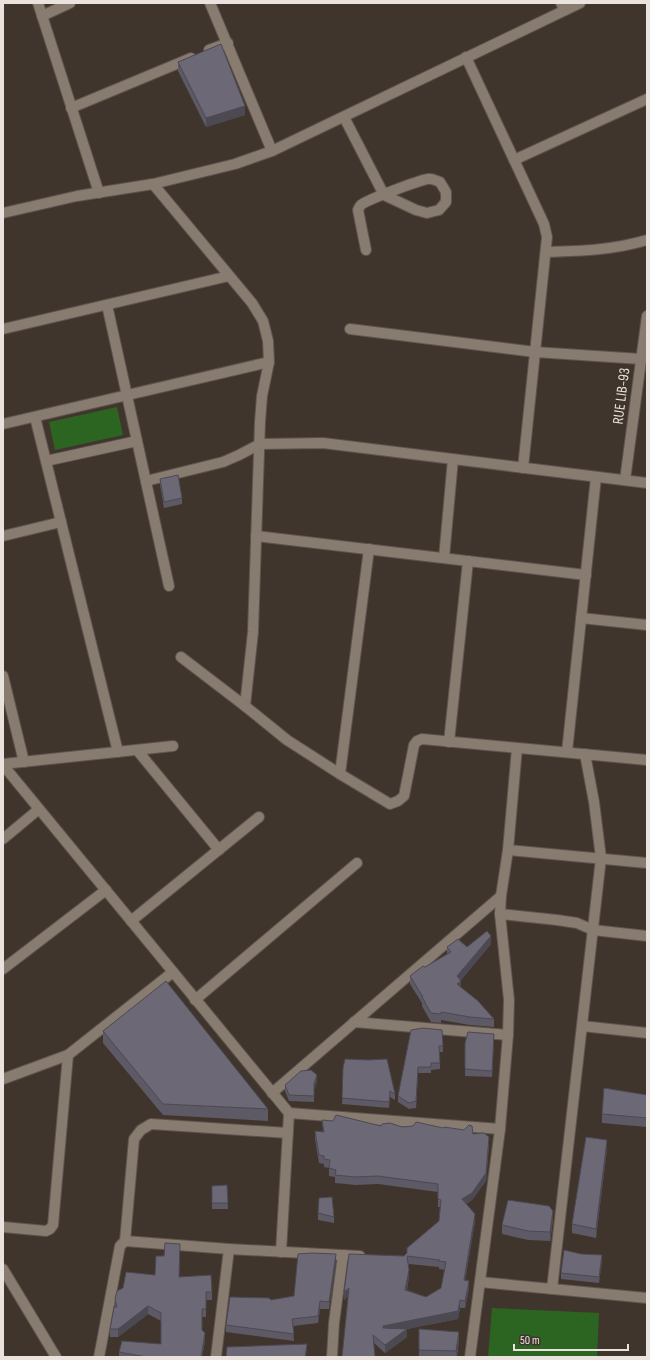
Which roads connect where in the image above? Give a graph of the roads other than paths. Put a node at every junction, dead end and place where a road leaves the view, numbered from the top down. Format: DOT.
graph roads {
  1 [pos="38,3"];
  2 [pos="70,3"];
  3 [pos="210,3"];
  4 [pos="580,3"];
  5 [pos="563,7"];
  6 [pos="42,16"];
  7 [pos="228,42"];
  8 [pos="466,58"];
  9 [pos="647,99"];
  10 [pos="71,108"];
  11 [pos="344,117"];
  12 [pos="272,151"];
  13 [pos="514,160"];
  14 [pos="153,184"];
  15 [pos="99,193"];
  16 [pos="384,195"];
  17 [pos="3,213"];
  18 [pos="647,240"];
  19 [pos="366,250"];
  20 [pos="546,252"];
  21 [pos="229,276"];
  22 [pos="107,305"];
  23 [pos="647,316"];
  24 [pos="3,329"];
  25 [pos="350,330"];
  26 [pos="535,352"];
  27 [pos="641,359"];
  28 [pos="269,362"];
  29 [pos="127,395"];
  30 [pos="35,417"];
  31 [pos="3,424"];
  32 [pos="137,441"];
  33 [pos="260,444"];
  34 [pos="453,459"];
  35 [pos="46,461"];
  36 [pos="523,468"];
  37 [pos="596,477"];
  38 [pos="625,480"];
  39 [pos="146,481"];
  40 [pos="647,483"];
  41 [pos="61,522"];
  42 [pos="3,536"];
  43 [pos="256,536"];
  44 [pos="369,549"];
  45 [pos="444,558"];
  46 [pos="468,561"];
  47 [pos="586,575"];
  48 [pos="170,586"];
  49 [pos="581,618"];
  50 [pos="647,625"];
  51 [pos="180,657"];
  52 [pos="3,676"];
  53 [pos="245,706"];
  54 [pos="449,742"];
  55 [pos="173,746"];
  56 [pos="517,748"];
  57 [pos="137,750"];
  58 [pos="118,752"];
  59 [pos="567,752"];
  60 [pos="585,754"];
  61 [pos="647,760"];
  62 [pos="24,762"];
  63 [pos="3,764"];
  64 [pos="340,774"];
  65 [pos="39,809"];
  66 [pos="259,818"];
  67 [pos="3,840"];
  68 [pos="218,850"];
  69 [pos="508,850"];
  70 [pos="601,858"];
  71 [pos="357,863"];
  72 [pos="647,863"];
  73 [pos="106,890"];
  74 [pos="501,896"];
  75 [pos="500,914"];
  76 [pos="131,921"];
  77 [pos="593,930"];
  78 [pos="647,936"];
  79 [pos="3,969"];
  80 [pos="173,972"];
  81 [pos="195,1000"];
  82 [pos="354,1022"];
  83 [pos="582,1026"];
  84 [pos="647,1033"];
  85 [pos="508,1035"];
  86 [pos="68,1055"];
  87 [pos="3,1079"];
  88 [pos="272,1093"];
  89 [pos="289,1113"];
  90 [pos="500,1129"];
  91 [pos="288,1133"];
  92 [pos="3,1226"];
  93 [pos="125,1241"];
  94 [pos="229,1249"];
  95 [pos="281,1252"];
  96 [pos="343,1255"];
  97 [pos="372,1256"];
  98 [pos="3,1269"];
  99 [pos="480,1282"];
  100 [pos="552,1289"];
  101 [pos="647,1298"];
  102 [pos="56,1357"];
  103 [pos="99,1357"];
  104 [pos="216,1357"];
  105 [pos="332,1357"];
  106 [pos="470,1357"];
  1 -- 6 [label="street"];
  2 -- 6 [label="street"];
  3 -- 7 [label="street"];
  4 -- 5 [label="street"];
  5 -- 8 [label="street"];
  6 -- 10 [label="street"];
  7 -- 10 [label="street"];
  7 -- 12 [label="street"];
  8 -- 11 [label="street"];
  8 -- 13 [label="street"];
  9 -- 13 [label="street"];
  10 -- 15 [label="street"];
  11 -- 12 [label="street"];
  11 -- 16 [label="street"];
  12 -- 14 [label="street"];
  13 -- 20 [label="street"];
  14 -- 15 [label="street"];
  14 -- 21 [label="street"];
  15 -- 17 [label="street"];
  16 -- 16 [label="street"];
  16 -- 19 [label="street"];
  18 -- 20 [label="street"];
  20 -- 26 [label="street"];
  21 -- 22 [label="street"];
  21 -- 28 [label="street"];
  22 -- 24 [label="street"];
  22 -- 29 [label="street"];
  23 -- 27 [label="street, RUE LIB-93"];
  25 -- 26 [label="street"];
  26 -- 27 [label="street"];
  26 -- 36 [label="street"];
  27 -- 38 [label="street, RUE LIB-93"];
  28 -- 29 [label="street"];
  28 -- 33 [label="street"];
  29 -- 30 [label="street"];
  29 -- 32 [label="street"];
  30 -- 31 [label="street"];
  30 -- 35 [label="street"];
  32 -- 35 [label="street"];
  32 -- 39 [label="street"];
  33 -- 34 [label="street"];
  33 -- 39 [label="street"];
  33 -- 43 [label="street"];
  34 -- 36 [label="street"];
  34 -- 45 [label="street"];
  35 -- 41 [label="street"];
  36 -- 37 [label="street"];
  37 -- 38 [label="street"];
  37 -- 47 [label="street"];
  38 -- 40 [label="street"];
  39 -- 48 [label="street"];
  41 -- 42 [label="street"];
  41 -- 58 [label="street"];
  43 -- 44 [label="street"];
  43 -- 53 [label="street"];
  44 -- 45 [label="street"];
  44 -- 64 [label="street"];
  45 -- 46 [label="street"];
  46 -- 47 [label="street"];
  46 -- 54 [label="street"];
  47 -- 49 [label="street"];
  49 -- 50 [label="street"];
  49 -- 59 [label="street"];
  51 -- 53 [label="street"];
  52 -- 62 [label="street"];
  53 -- 64 [label="street"];
  54 -- 56 [label="street"];
  54 -- 64 [label="street"];
  55 -- 57 [label="street"];
  56 -- 59 [label="street"];
  56 -- 69 [label="street"];
  57 -- 58 [label="street"];
  57 -- 68 [label="street"];
  58 -- 62 [label="street"];
  59 -- 60 [label="street"];
  60 -- 61 [label="street"];
  60 -- 70 [label="street"];
  62 -- 63 [label="street"];
  63 -- 65 [label="street"];
  65 -- 67 [label="street"];
  65 -- 73 [label="street"];
  66 -- 68 [label="street"];
  68 -- 76 [label="street"];
  69 -- 70 [label="street"];
  69 -- 74 [label="street"];
  70 -- 72 [label="street"];
  70 -- 77 [label="street"];
  71 -- 81 [label="street"];
  73 -- 76 [label="street"];
  73 -- 79 [label="street"];
  74 -- 75 [label="street"];
  74 -- 82 [label="street"];
  75 -- 77 [label="street"];
  75 -- 85 [label="street"];
  76 -- 80 [label="street"];
  77 -- 78 [label="street"];
  77 -- 83 [label="street"];
  80 -- 81 [label="street"];
  80 -- 86 [label="street"];
  81 -- 88 [label="street"];
  82 -- 85 [label="street"];
  82 -- 88 [label="street"];
  83 -- 84 [label="street"];
  83 -- 100 [label="street"];
  85 -- 90 [label="street"];
  86 -- 87 [label="street"];
  86 -- 92 [label="street"];
  88 -- 89 [label="street"];
  89 -- 90 [label="street"];
  89 -- 91 [label="street"];
  90 -- 99 [label="street"];
  91 -- 93 [label="street"];
  91 -- 95 [label="street"];
  93 -- 94 [label="street"];
  93 -- 103 [label="street"];
  94 -- 95 [label="street"];
  94 -- 104 [label="street"];
  95 -- 96 [label="street"];
  96 -- 97 [label="street"];
  96 -- 105 [label="street"];
  98 -- 102 [label="street"];
  99 -- 100 [label="street"];
  99 -- 106 [label="street"];
  100 -- 101 [label="street"];
}
